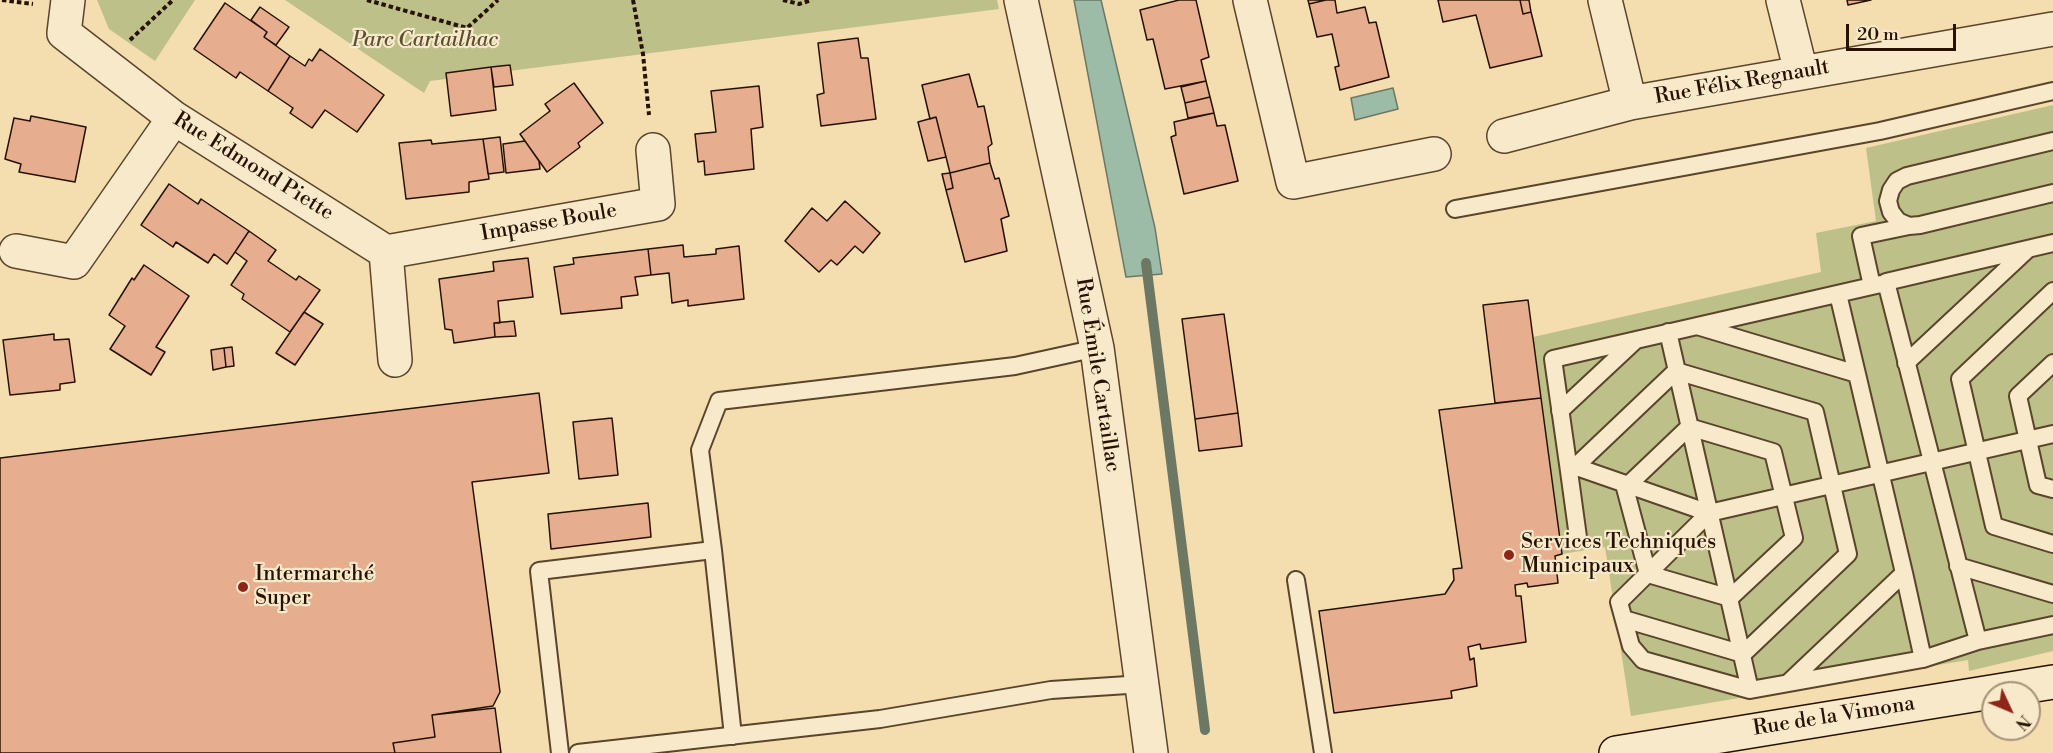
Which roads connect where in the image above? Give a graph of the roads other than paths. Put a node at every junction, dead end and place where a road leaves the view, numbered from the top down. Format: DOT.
graph roads {
  1 [pos="68,0"];
  2 [pos="1022,0"];
  3 [pos="1250,0"];
  4 [pos="1605,0"];
  5 [pos="1783,0"];
  6 [pos="2053,29"];
  7 [pos="1801,72"];
  8 [pos="2053,91"];
  9 [pos="1630,103"];
  10 [pos="174,118"];
  11 [pos="1504,136"];
  12 [pos="2053,141"];
  13 [pos="653,150"];
  14 [pos="1434,154"];
  15 [pos="2053,193"];
  16 [pos="1455,209"];
  17 [pos="1909,226"];
  18 [pos="2053,243"];
  19 [pos="2028,249"];
  20 [pos="16,251"];
  21 [pos="386,252"];
  22 [pos="1879,284"];
  23 [pos="2053,291"];
  24 [pos="1838,294"];
  25 [pos="1696,326"];
  26 [pos="1668,332"];
  27 [pos="1637,339"];
  28 [pos="1097,348"];
  29 [pos="395,360"];
  30 [pos="1906,363"];
  31 [pos="2053,363"];
  32 [pos="1676,371"];
  33 [pos="1857,374"];
  34 [pos="1560,411"];
  35 [pos="1689,427"];
  36 [pos="2053,434"];
  37 [pos="2028,440"];
  38 [pos="1977,451"];
  39 [pos="1931,462"];
  40 [pos="1572,465"];
  41 [pos="1881,473"];
  42 [pos="1629,484"];
  43 [pos="1832,484"];
  44 [pos="2053,489"];
  45 [pos="1784,495"];
  46 [pos="1709,513"];
  47 [pos="1578,537"];
  48 [pos="2053,544"];
  49 [pos="713,549"];
  50 [pos="1958,566"];
  51 [pos="1904,573"];
  52 [pos="1648,574"];
  53 [pos="1296,580"];
  54 [pos="2053,594"];
  55 [pos="1730,598"];
  56 [pos="1624,619"];
  57 [pos="2053,625"];
  58 [pos="1977,641"];
  59 [pos="1743,654"];
  60 [pos="1923,659"];
  61 [pos="2053,682"];
  62 [pos="1788,683"];
  63 [pos="1143,684"];
  64 [pos="1750,690"];
  65 [pos="733,736"];
  66 [pos="560,753"];
  67 [pos="578,753"];
  68 [pos="1151,753"];
  69 [pos="1323,753"];
  70 [pos="1616,753"];
  1 -- 10 [label="street, Rue Edmond Piette"];
  2 -- 28 [label="street, Rue Émile Cartaillac"];
  3 -- 14 [label="street"];
  4 -- 9 [label="street"];
  5 -- 7 [label="street"];
  6 -- 7 [label="street, Rue Félix Regnault"];
  7 -- 9 [label="street, Rue Félix Regnault"];
  8 -- 16 [label="lane"];
  9 -- 11 [label="street, Rue Félix Regnault"];
  10 -- 20 [label="street"];
  10 -- 21 [label="street, Rue Edmond Piette"];
  12 -- 17 [label="lane"];
  13 -- 21 [label="street, Impasse Boule"];
  15 -- 17 [label="lane"];
  17 -- 22 [label="lane"];
  18 -- 19 [label="lane"];
  19 -- 22 [label="lane"];
  19 -- 30 [label="lane"];
  21 -- 29 [label="street"];
  22 -- 24 [label="lane"];
  22 -- 30 [label="lane"];
  23 -- 38 [label="lane"];
  24 -- 25 [label="lane"];
  24 -- 33 [label="lane"];
  25 -- 26 [label="lane"];
  25 -- 33 [label="lane"];
  26 -- 27 [label="lane"];
  26 -- 32 [label="lane"];
  27 -- 34 [label="lane"];
  27 -- 34 [label="lane"];
  28 -- 49 [label="lane"];
  28 -- 63 [label="street, Rue Émile Cartaillac"];
  30 -- 39 [label="lane"];
  31 -- 37 [label="lane"];
  32 -- 35 [label="lane"];
  32 -- 40 [label="lane"];
  32 -- 43 [label="lane"];
  33 -- 41 [label="lane"];
  34 -- 40 [label="lane"];
  35 -- 42 [label="lane"];
  35 -- 45 [label="lane"];
  35 -- 46 [label="lane"];
  36 -- 37 [label="lane"];
  37 -- 38 [label="lane"];
  37 -- 44 [label="lane"];
  38 -- 39 [label="lane"];
  38 -- 48 [label="lane"];
  39 -- 41 [label="lane"];
  39 -- 50 [label="lane"];
  40 -- 42 [label="lane"];
  40 -- 47 [label="lane"];
  41 -- 43 [label="lane"];
  41 -- 51 [label="lane"];
  42 -- 46 [label="lane"];
  42 -- 52 [label="lane"];
  43 -- 45 [label="lane"];
  43 -- 59 [label="lane"];
  45 -- 46 [label="lane"];
  45 -- 55 [label="lane"];
  46 -- 52 [label="lane"];
  46 -- 55 [label="lane"];
  49 -- 65 [label="lane"];
  49 -- 66 [label="lane"];
  50 -- 54 [label="lane"];
  50 -- 58 [label="lane"];
  51 -- 60 [label="lane"];
  51 -- 62 [label="lane"];
  52 -- 55 [label="lane"];
  52 -- 56 [label="lane"];
  53 -- 69 [label="lane"];
  55 -- 59 [label="lane"];
  56 -- 59 [label="lane"];
  56 -- 64 [label="lane"];
  57 -- 58 [label="lane"];
  58 -- 60 [label="lane"];
  59 -- 64 [label="lane"];
  60 -- 62 [label="lane"];
  61 -- 70 [label="street, Rue de la Vimona"];
  62 -- 64 [label="lane"];
  63 -- 65 [label="lane"];
  63 -- 68 [label="street, Rue Émile Cartaillac"];
  65 -- 67 [label="lane"];
}
